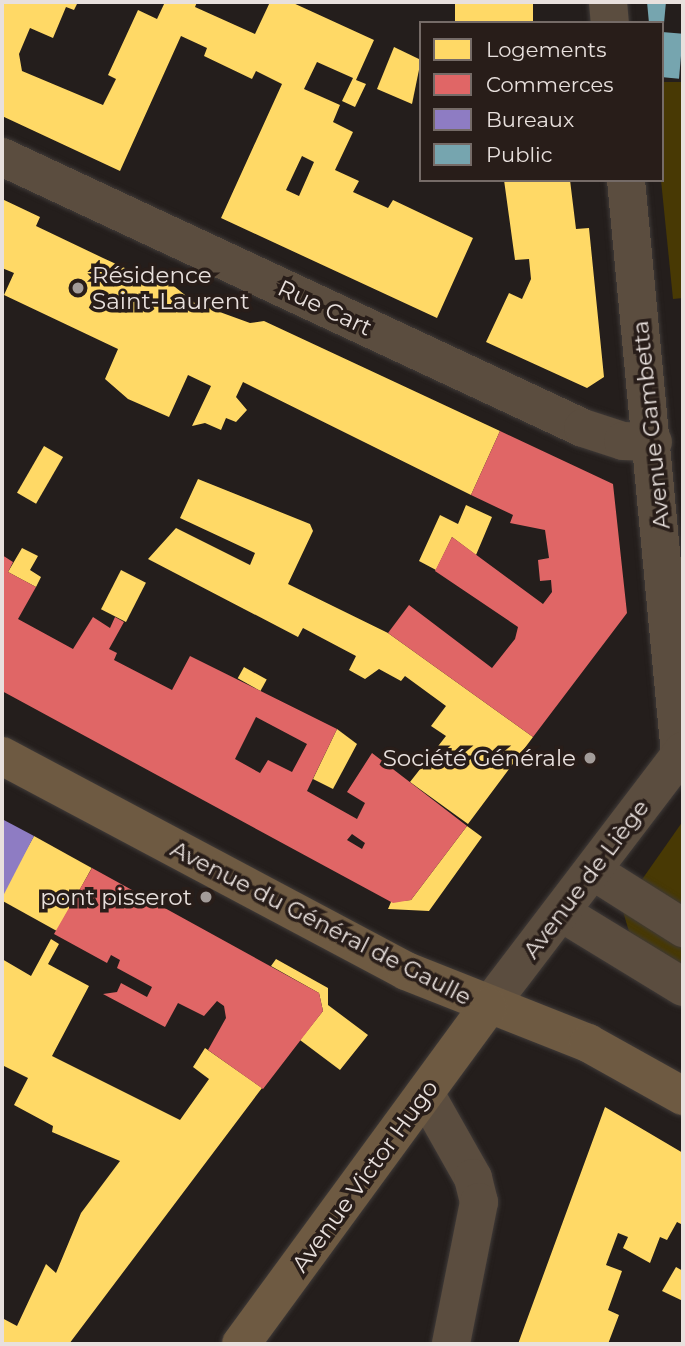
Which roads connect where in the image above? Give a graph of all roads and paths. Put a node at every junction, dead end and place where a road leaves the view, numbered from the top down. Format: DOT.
graph roads {
  1 [pos="608,2"];
  2 [pos="610,21"];
  3 [pos="2,157"];
  4 [pos="626,182"];
  5 [pos="653,442"];
  6 [pos="682,753"];
  7 [pos="2,756"];
  8 [pos="593,871"];
  9 [pos="562,913"];
  10 [pos="683,928"];
  11 [pos="683,987"];
  12 [pos="488,1007"];
  13 [pos="425,1093"];
  14 [pos="683,1096"];
  15 [pos="241,1344"];
  16 [pos="451,1344"];
  1 -- 2 [label="street"];
  3 -- 5 [label="street, Rue Cart"];
  4 -- 5 [label="street, Avenue Gambetta"];
  5 -- 6 [label="street, Avenue Gambetta"];
  6 -- 8 [label="street, Avenue de Liège"];
  7 -- 12 [label="main road, Avenue du Général de Gaulle"];
  8 -- 9 [label="street, Avenue de Liège"];
  8 -- 10 [label="street"];
  9 -- 11 [label="street"];
  9 -- 12 [label="street, Avenue de Liège"];
  12 -- 13 [label="main road, Avenue Victor Hugo"];
  12 -- 14 [label="main road, Avenue du Général de Gaulle"];
  13 -- 15 [label="main road, Avenue Victor Hugo"];
  13 -- 16 [label="street"];
}
